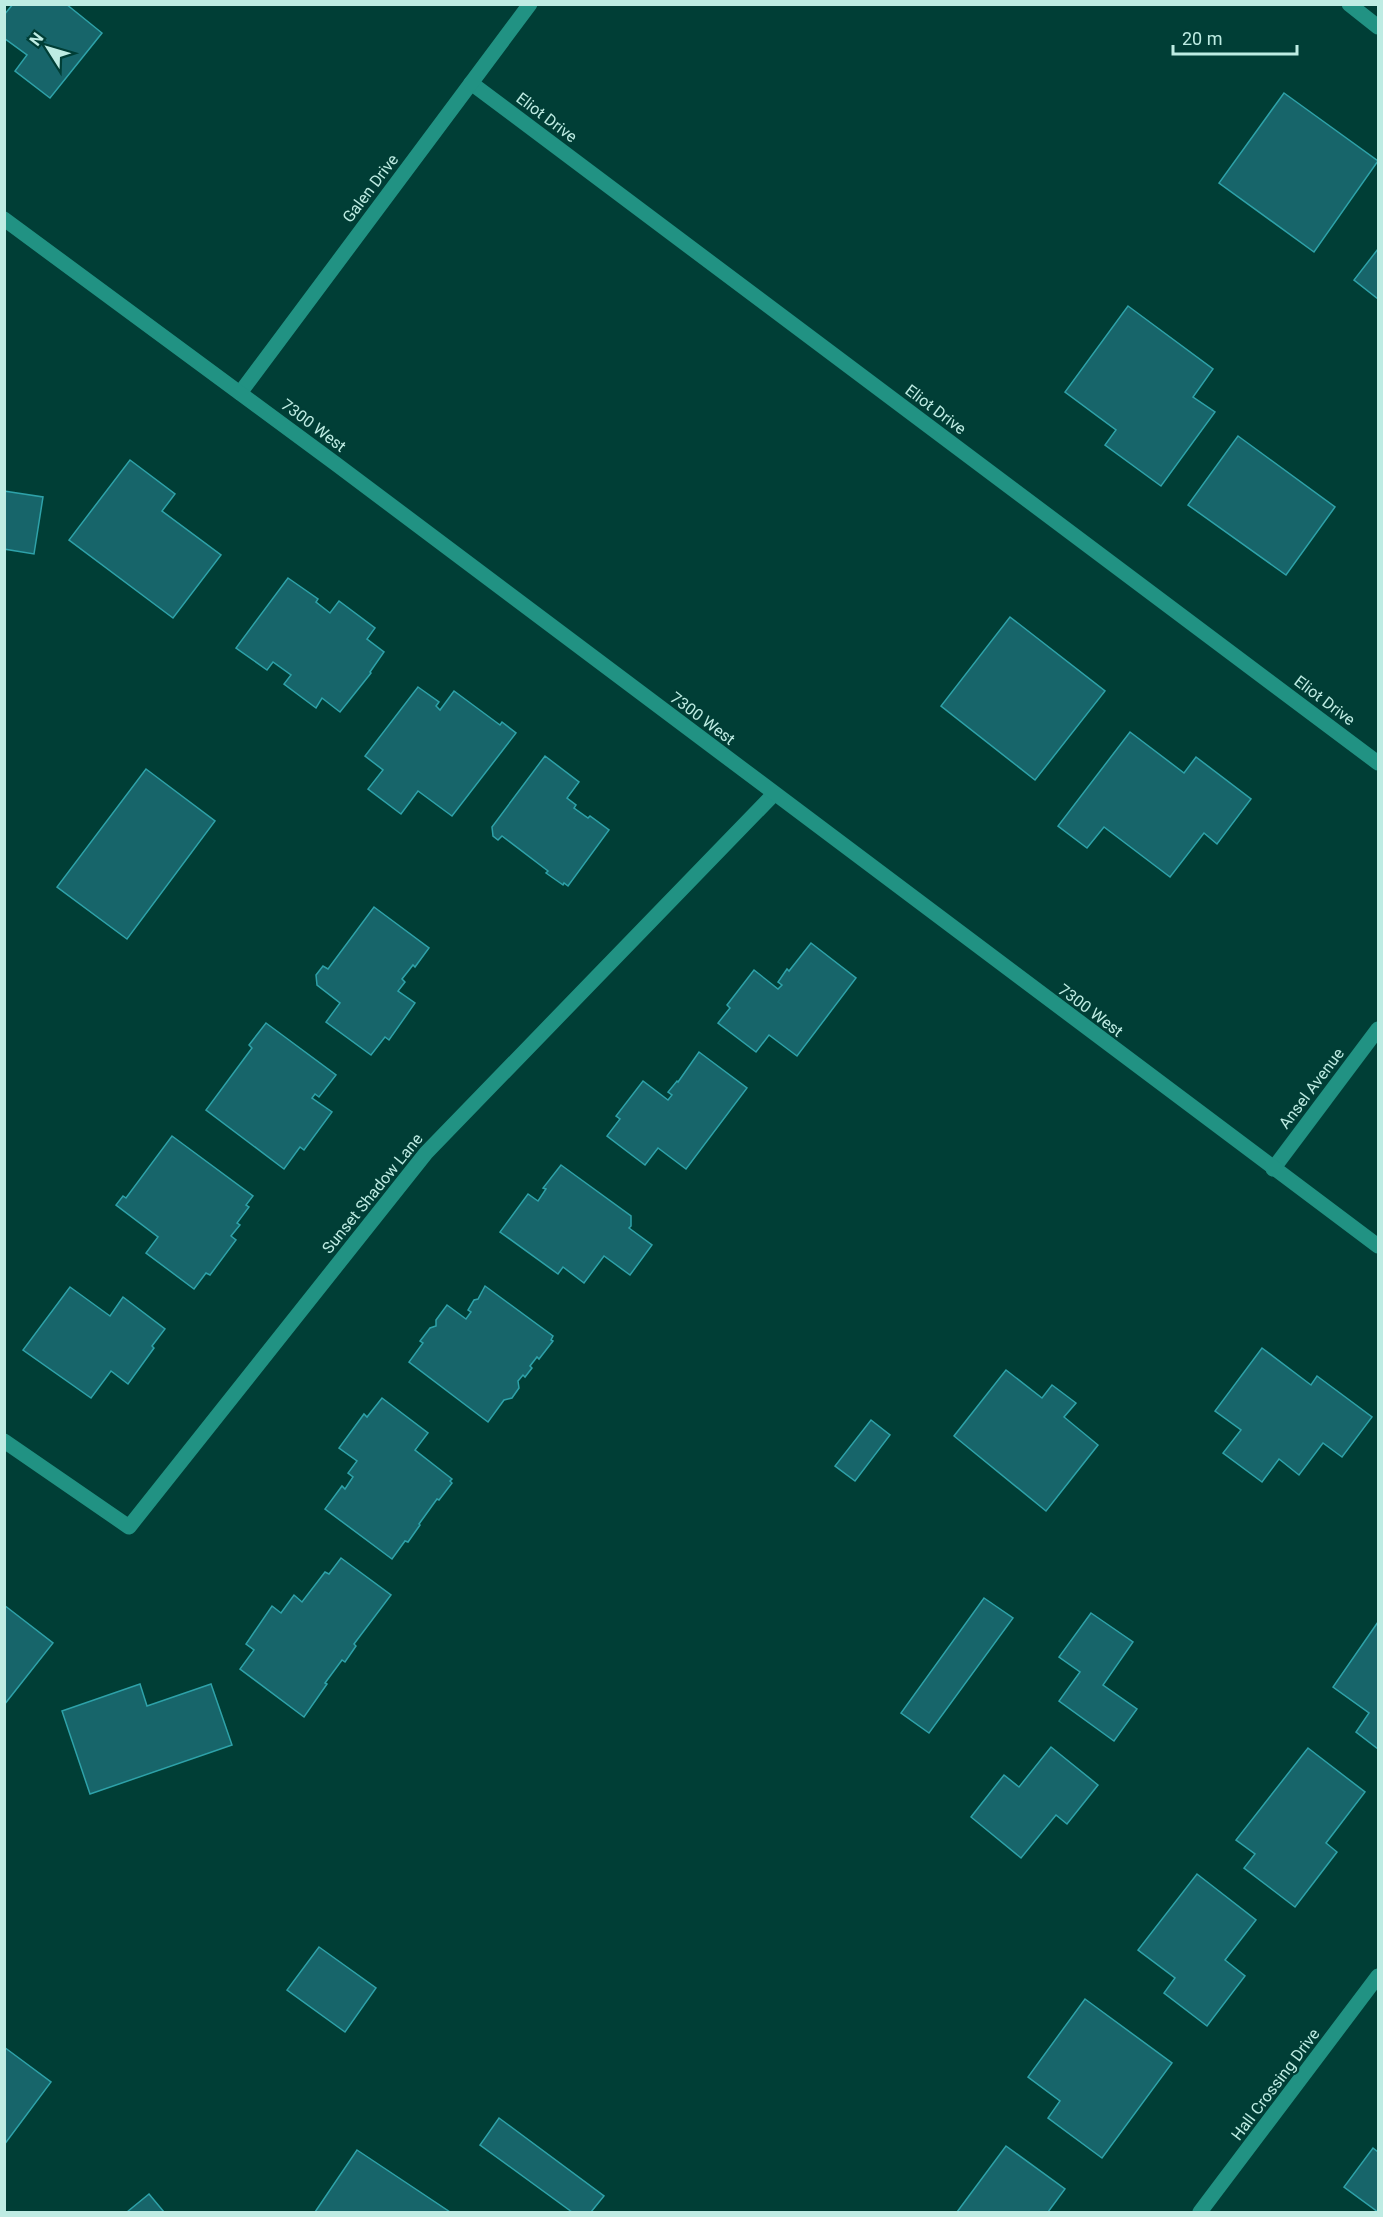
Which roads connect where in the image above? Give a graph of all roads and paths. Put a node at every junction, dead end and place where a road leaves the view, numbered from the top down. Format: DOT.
graph roads {
  1 [pos="530,4"];
  2 [pos="1349,4"];
  3 [pos="1378,27"];
  4 [pos="471,83"];
  5 [pos="4,219"];
  6 [pos="240,393"];
  7 [pos="1378,763"];
  8 [pos="774,794"];
  9 [pos="1378,1029"];
  10 [pos="1273,1169"];
  11 [pos="1378,1246"];
  12 [pos="4,1441"];
  13 [pos="1378,1976"];
  14 [pos="1200,2212"];
  1 -- 4 [label="street, Galen Drive"];
  2 -- 3 [label="street"];
  4 -- 6 [label="street, Galen Drive"];
  4 -- 7 [label="street, Eliot Drive"];
  5 -- 6 [label="street, 7300 West"];
  6 -- 8 [label="street, 7300 West"];
  8 -- 10 [label="street, 7300 West"];
  8 -- 12 [label="street, Sunset Shadow Lane"];
  9 -- 10 [label="street, Ansel Avenue"];
  10 -- 11 [label="street, 7300 West"];
  13 -- 14 [label="street, Hall Crossing Drive"];
}
